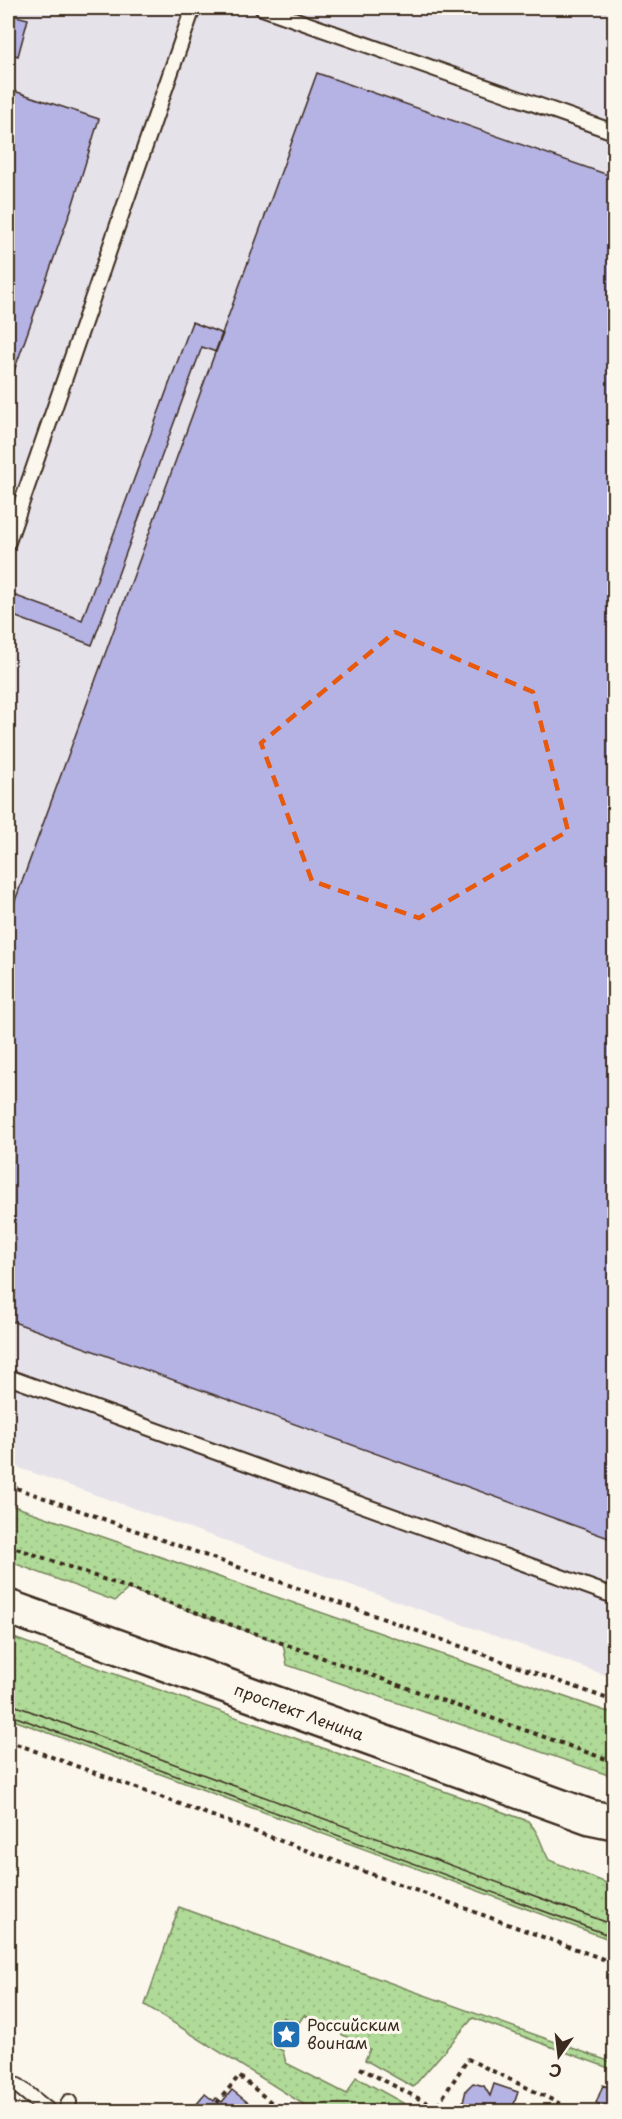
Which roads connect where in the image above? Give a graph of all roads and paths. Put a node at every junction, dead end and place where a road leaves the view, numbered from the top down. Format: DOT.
graph roads {
  1 [pos="194,8"];
  2 [pos="262,8"];
  3 [pos="615,132"];
  4 [pos="8,542"];
  5 [pos="8,1377"];
  6 [pos="8,1485"];
  7 [pos="8,1545"];
  8 [pos="615,1596"];
  9 [pos="8,1607"];
  10 [pos="615,1701"];
  11 [pos="8,1741"];
  12 [pos="615,1762"];
  13 [pos="606,1823"];
  14 [pos="615,1963"];
  15 [pos="360,2068"];
  16 [pos="8,2083"];
  17 [pos="217,2103"];
  18 [pos="274,2105"];
  19 [pos="434,2109"];
  20 [pos="50,2112"];
  21 [pos="269,2112"];
  22 [pos="283,2112"];
  23 [pos="578,2112"];
  1 -- 4 [label="lane"];
  2 -- 3 [label="lane"];
  5 -- 8 [label="lane"];
  6 -- 10 [label="path"];
  7 -- 12 [label="path"];
  9 -- 13 [label="main road, проспект Ленина"];
  11 -- 14 [label="path"];
  15 -- 19 [label="path"];
  16 -- 20 [label="lane"];
  17 -- 18 [label="path"];
  18 -- 21 [label="path"];
  18 -- 22 [label="path"];
  19 -- 23 [label="path"];
}
